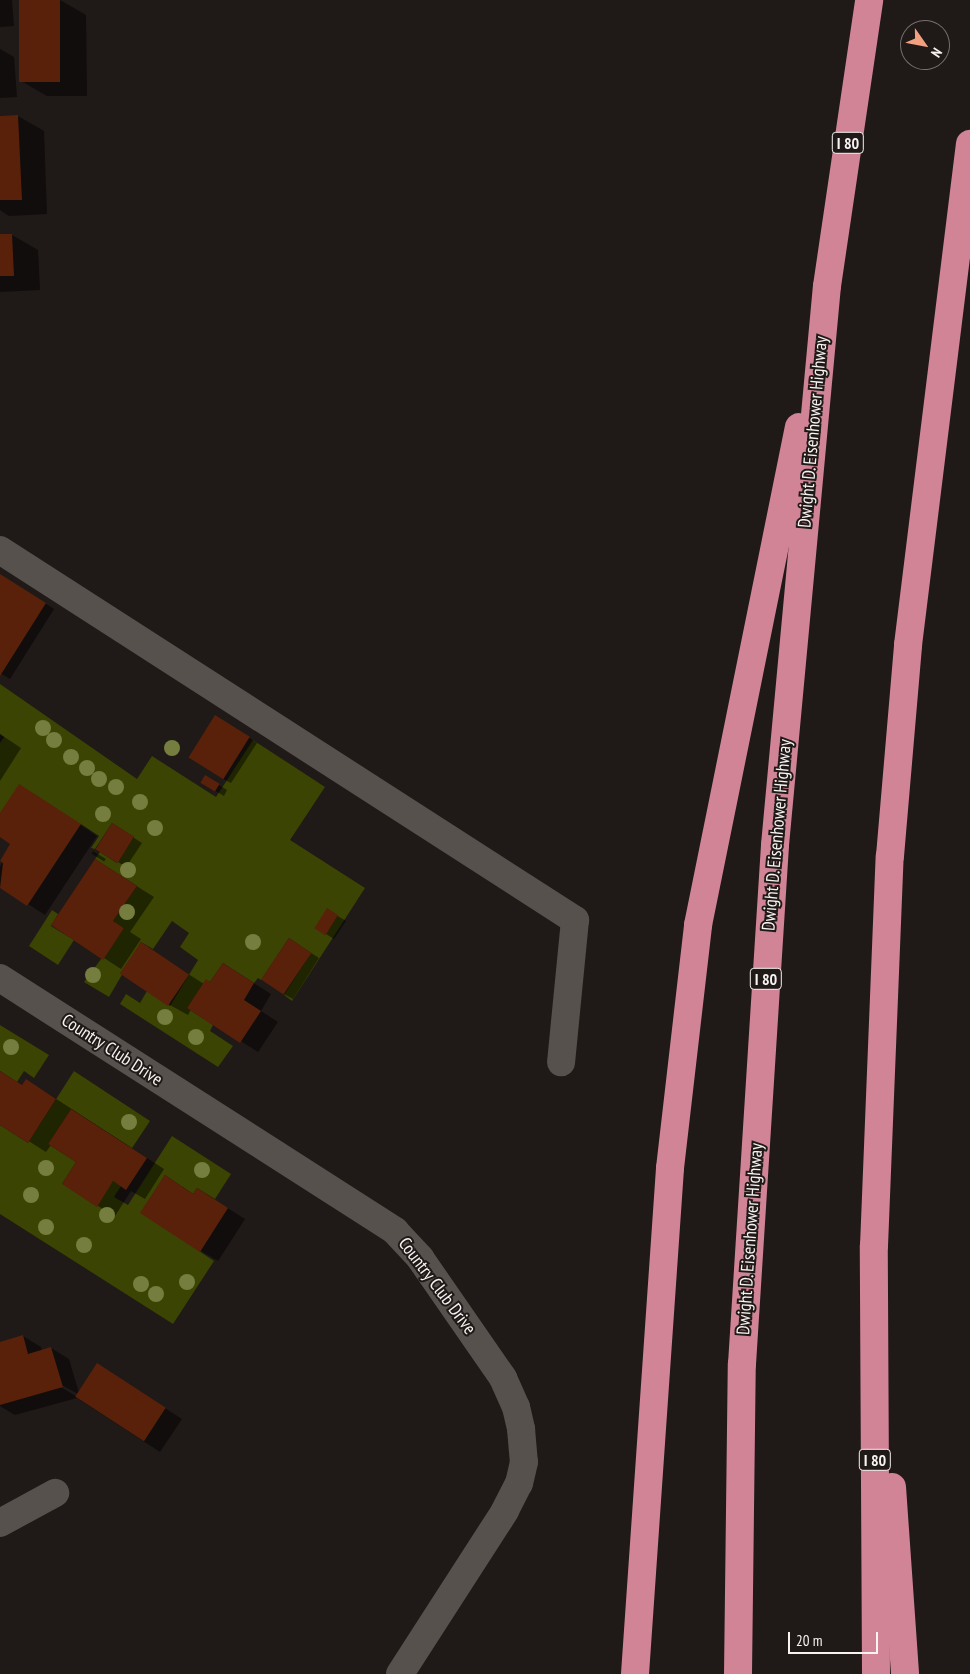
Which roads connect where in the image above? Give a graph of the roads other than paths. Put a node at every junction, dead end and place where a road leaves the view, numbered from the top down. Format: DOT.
graph roads {
  1 [pos="869,0"];
  2 [pos="970,144"];
  3 [pos="827,286"];
  4 [pos="0,550"];
  5 [pos="0,978"];
  6 [pos="561,1062"];
  7 [pos="874,1246"];
  8 [pos="54,1493"];
  9 [pos="0,1523"];
  10 [pos="400,1674"];
  11 [pos="635,1674"];
  12 [pos="738,1674"];
  13 [pos="876,1674"];
  14 [pos="905,1674"];
  1 -- 3 [label="highway, Dwight D. Eisenhower Highway / I 80"];
  2 -- 7 [label="highway, I 80"];
  3 -- 11 [label="highway"];
  3 -- 12 [label="highway, Dwight D. Eisenhower Highway / I 80"];
  4 -- 6 [label="street"];
  5 -- 10 [label="street, Country Club Drive"];
  7 -- 13 [label="highway, I 80"];
  7 -- 14 [label="highway"];
  8 -- 9 [label="street"];
}
